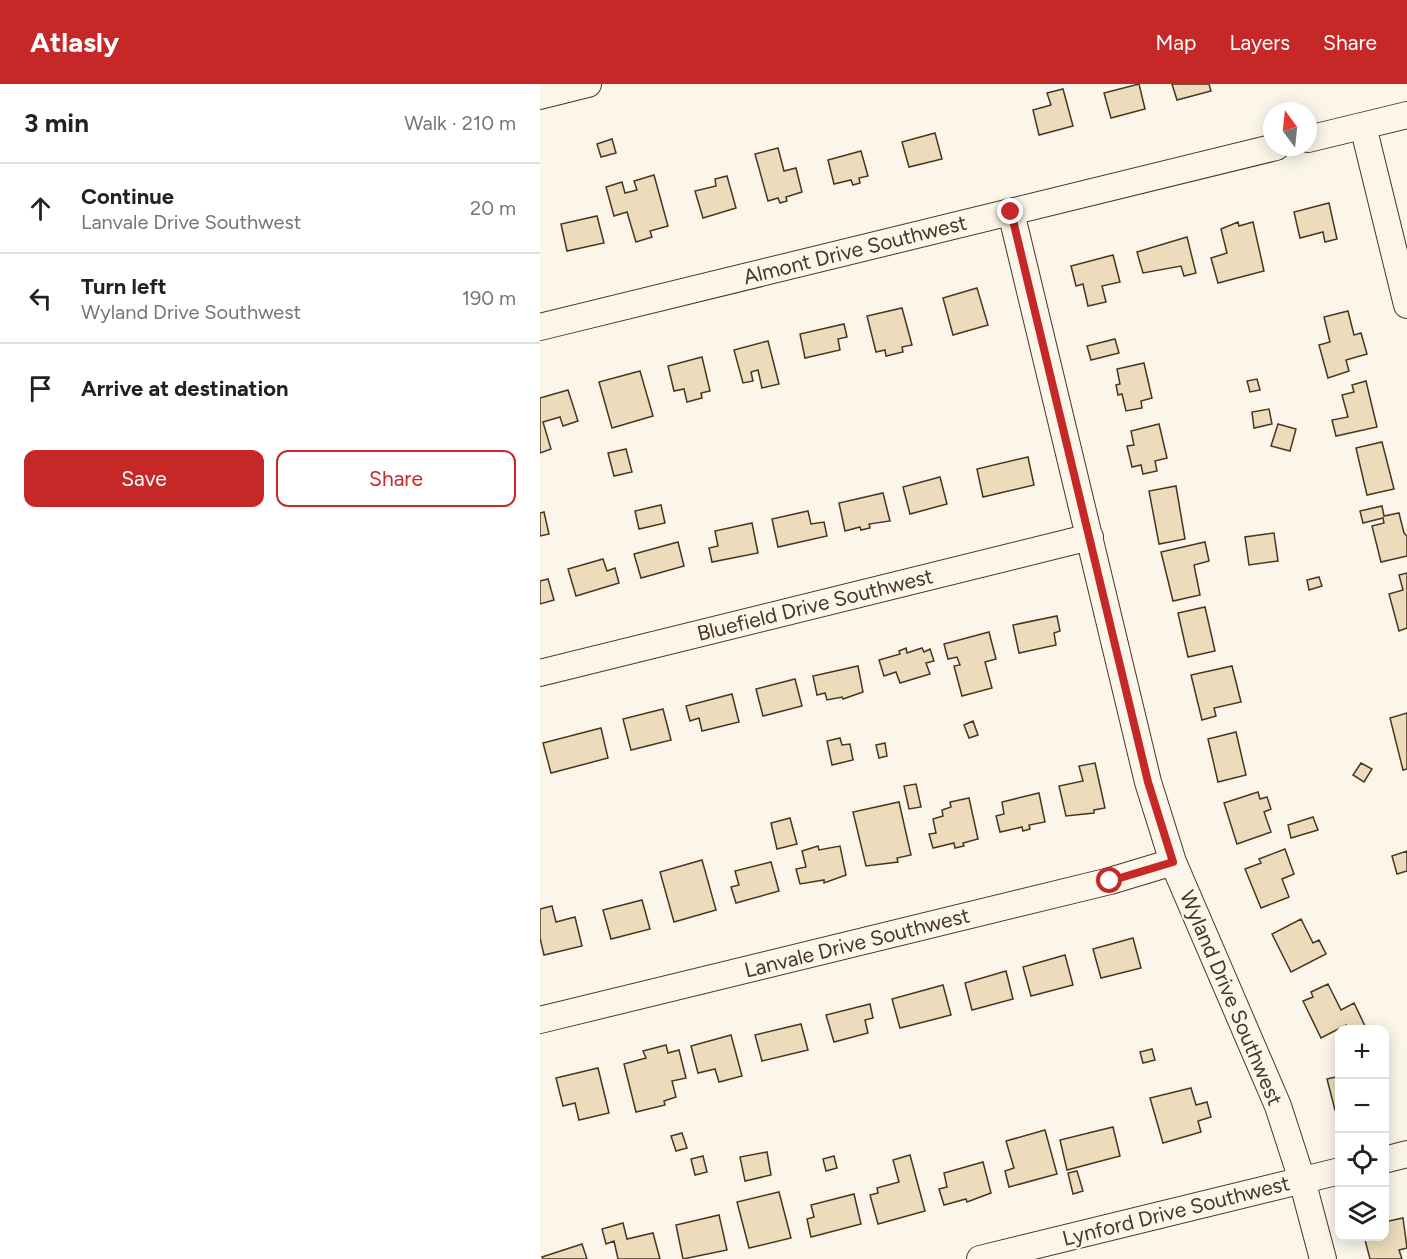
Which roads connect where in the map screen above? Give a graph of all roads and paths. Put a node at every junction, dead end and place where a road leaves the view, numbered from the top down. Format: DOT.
graph roads {
  1 [pos="588,84"];
  2 [pos="540,96"];
  3 [pos="1407,115"];
  4 [pos="1363,126"];
  5 [pos="1317,137"];
  6 [pos="1263,150"];
  7 [pos="1011,212"];
  8 [pos="1407,305"];
  9 [pos="540,327"];
  10 [pos="1090,537"];
  11 [pos="540,673"];
  12 [pos="1173,862"];
  13 [pos="540,1020"];
  14 [pos="1407,1154"];
  15 [pos="1389,1159"];
  16 [pos="1335,1172"];
  17 [pos="1302,1180"];
  18 [pos="980,1259"];
  19 [pos="1323,1259"];
  1 -- 2 [label="street"];
  3 -- 4 [label="street"];
  4 -- 5 [label="street"];
  4 -- 8 [label="street"];
  6 -- 7 [label="street, Almont Drive Southwest"];
  7 -- 9 [label="street, Almont Drive Southwest"];
  7 -- 10 [label="street, Wyland Drive Southwest"];
  10 -- 11 [label="street, Bluefield Drive Southwest"];
  10 -- 12 [label="street, Wyland Drive Southwest"];
  12 -- 13 [label="street, Lanvale Drive Southwest"];
  12 -- 17 [label="street, Wyland Drive Southwest"];
  14 -- 15 [label="street"];
  16 -- 17 [label="street, Lynford Drive Southwest"];
  17 -- 18 [label="street, Lynford Drive Southwest"];
  17 -- 19 [label="street, Wyland Drive Southwest"];
}
